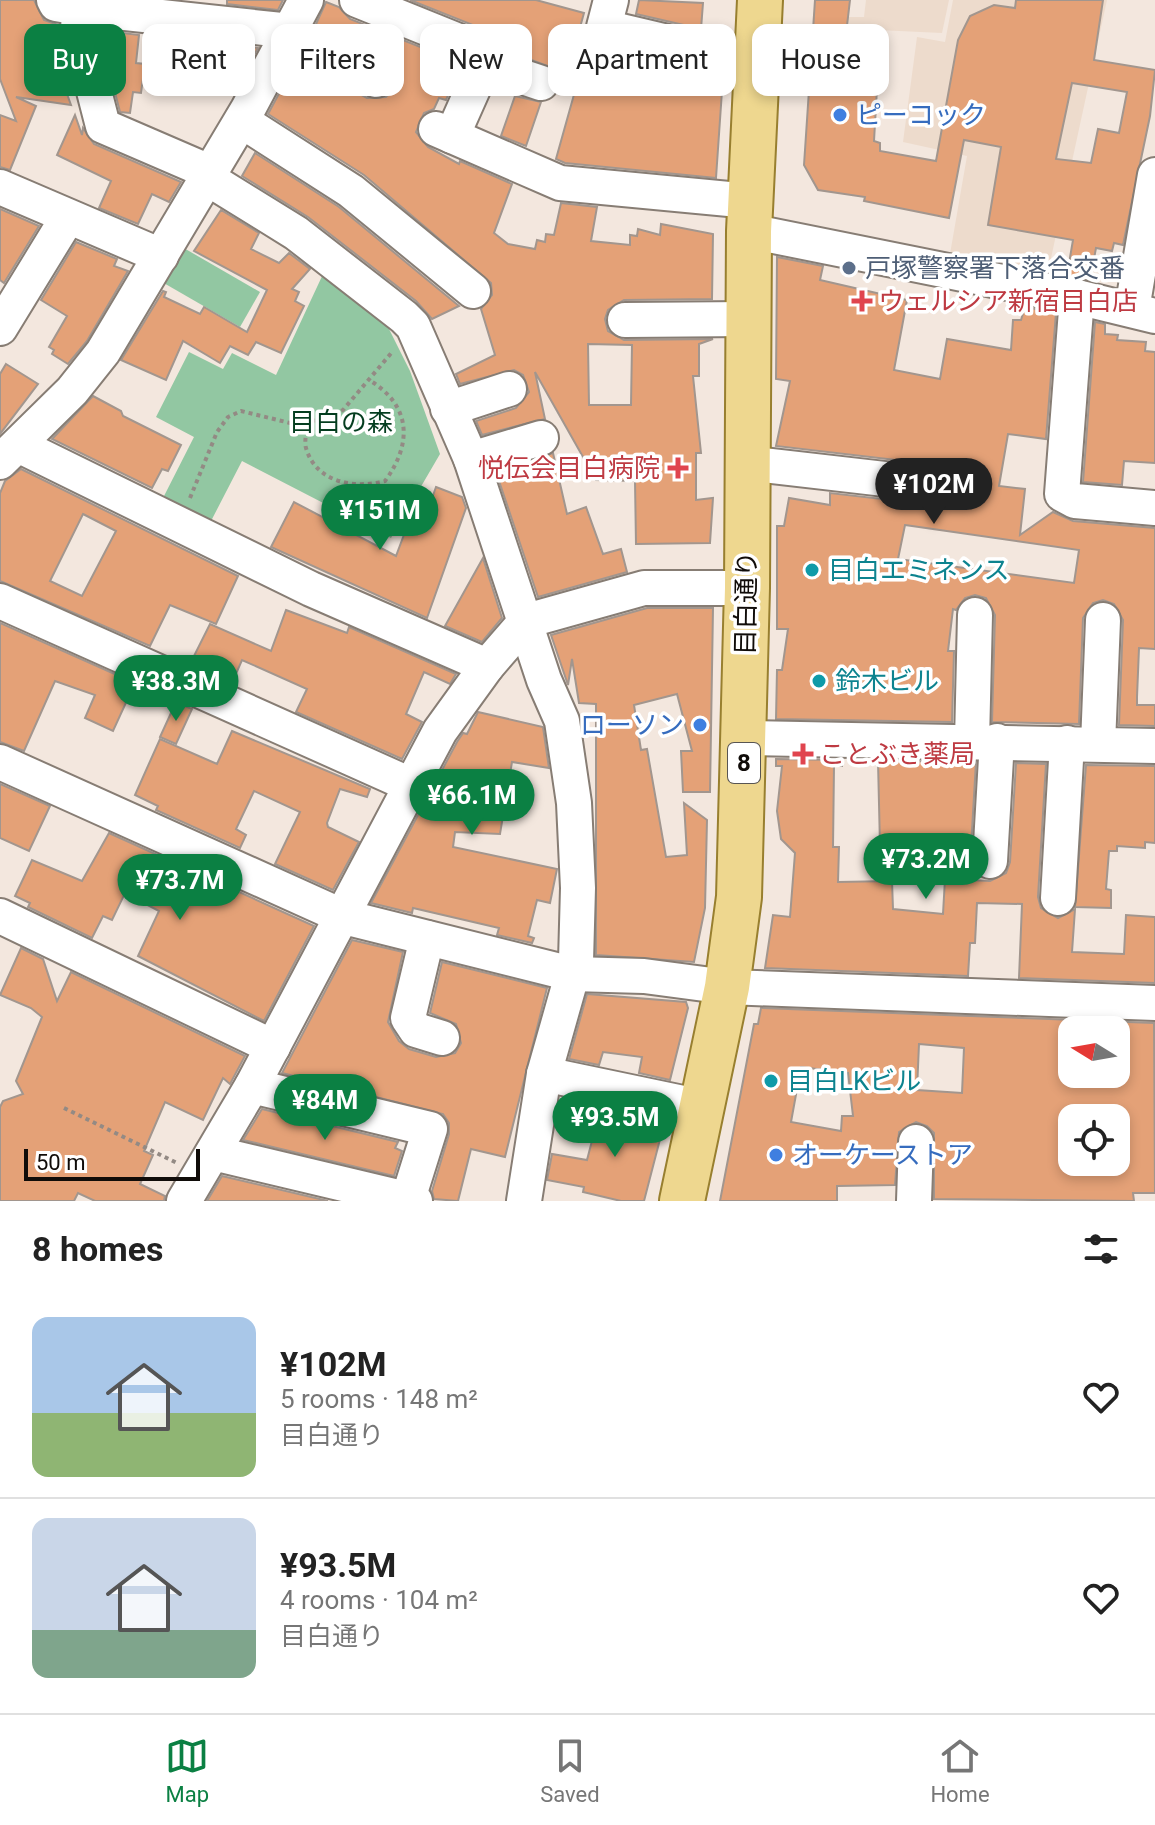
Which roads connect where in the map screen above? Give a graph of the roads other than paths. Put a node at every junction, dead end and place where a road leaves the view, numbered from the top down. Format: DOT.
graph roads {
  1 [pos="306,0"];
  2 [pos="357,0"];
  3 [pos="611,0"];
  4 [pos="760,0"];
  5 [pos="71,3"];
  6 [pos="294,24"];
  7 [pos="759,24"];
  8 [pos="420,25"];
  9 [pos="271,30"];
  10 [pos="752,62"];
  11 [pos="271,68"];
  12 [pos="532,80"];
  13 [pos="541,83"];
  14 [pos="465,96"];
  15 [pos="755,96"];
  16 [pos="242,121"];
  17 [pos="1155,175"];
  18 [pos="209,176"];
  19 [pos="0,187"];
  20 [pos="750,216"];
  21 [pos="68,217"];
  22 [pos="161,256"];
  23 [pos="473,291"];
  24 [pos="1077,297"];
  25 [pos="1144,313"];
  26 [pos="747,319"];
  27 [pos="625,320"];
  28 [pos="0,328"];
  29 [pos="509,389"];
  30 [pos="448,409"];
  31 [pos="541,438"];
  32 [pos="9,454"];
  33 [pos="471,459"];
  34 [pos="746,463"];
  35 [pos="928,484"];
  36 [pos="1155,508"];
  37 [pos="747,588"];
  38 [pos="0,601"];
  39 [pos="975,615"];
  40 [pos="1103,620"];
  41 [pos="526,621"];
  42 [pos="487,666"];
  43 [pos="745,738"];
  44 [pos="984,741"];
  45 [pos="1083,744"];
  46 [pos="1155,746"];
  47 [pos="0,762"];
  48 [pos="413,786"];
  49 [pos="990,861"];
  50 [pos="1058,898"];
  51 [pos="0,916"];
  52 [pos="344,917"];
  53 [pos="427,938"];
  54 [pos="572,974"];
  55 [pos="727,987"];
  56 [pos="1155,1003"];
  57 [pos="442,1038"];
  58 [pos="273,1047"];
  59 [pos="544,1074"];
  60 [pos="252,1086"];
  61 [pos="702,1107"];
  62 [pos="916,1142"];
  63 [pos="199,1176"];
  64 [pos="411,1200"];
  65 [pos="524,1201"];
  66 [pos="682,1201"];
  67 [pos="914,1201"];
  1 -- 6 [label="street"];
  2 -- 8 [label="street"];
  3 -- 10 [label="street"];
  4 -- 7 [label="main road, 目白通り / 8"];
  5 -- 9 [label="street"];
  5 -- 18 [label="street"];
  11 -- 16 [label="street"];
  12 -- 13 [label="street"];
  14 -- 20 [label="street"];
  15 -- 20 [label="main road, 目白通り / 8"];
  16 -- 18 [label="street"];
  16 -- 23 [label="street"];
  17 -- 25 [label="street"];
  18 -- 22 [label="street"];
  18 -- 30 [label="street"];
  19 -- 21 [label="street"];
  20 -- 24 [label="street"];
  20 -- 26 [label="main road, 目白通り / 8"];
  21 -- 22 [label="street"];
  21 -- 28 [label="street"];
  22 -- 32 [label="street"];
  24 -- 25 [label="street"];
  24 -- 36 [label="street"];
  26 -- 27 [label="street"];
  26 -- 34 [label="main road, 目白通り / 8"];
  29 -- 30 [label="street"];
  30 -- 33 [label="street"];
  31 -- 33 [label="street"];
  32 -- 42 [label="street"];
  33 -- 41 [label="street"];
  34 -- 35 [label="street"];
  34 -- 37 [label="main road, 目白通り / 8"];
  37 -- 41 [label="street"];
  37 -- 43 [label="main road, 目白通り / 8"];
  38 -- 48 [label="street"];
  39 -- 44 [label="street"];
  40 -- 45 [label="street"];
  41 -- 42 [label="street"];
  41 -- 54 [label="street"];
  42 -- 48 [label="street"];
  43 -- 44 [label="street"];
  43 -- 55 [label="main road, 目白通り / 8"];
  44 -- 45 [label="street"];
  44 -- 49 [label="street"];
  45 -- 46 [label="street"];
  45 -- 50 [label="street"];
  47 -- 52 [label="street"];
  48 -- 52 [label="street"];
  51 -- 58 [label="street"];
  52 -- 53 [label="street"];
  52 -- 58 [label="street"];
  53 -- 54 [label="street"];
  53 -- 57 [label="street"];
  54 -- 55 [label="street"];
  54 -- 59 [label="street"];
  55 -- 56 [label="street"];
  55 -- 61 [label="main road, 目白通り / 8"];
  58 -- 60 [label="street"];
  59 -- 61 [label="street"];
  59 -- 65 [label="street"];
  60 -- 63 [label="street"];
  60 -- 64 [label="street"];
  61 -- 66 [label="main road, 目白通り / 8"];
  62 -- 67 [label="street"];
  63 -- 64 [label="street"];
}
